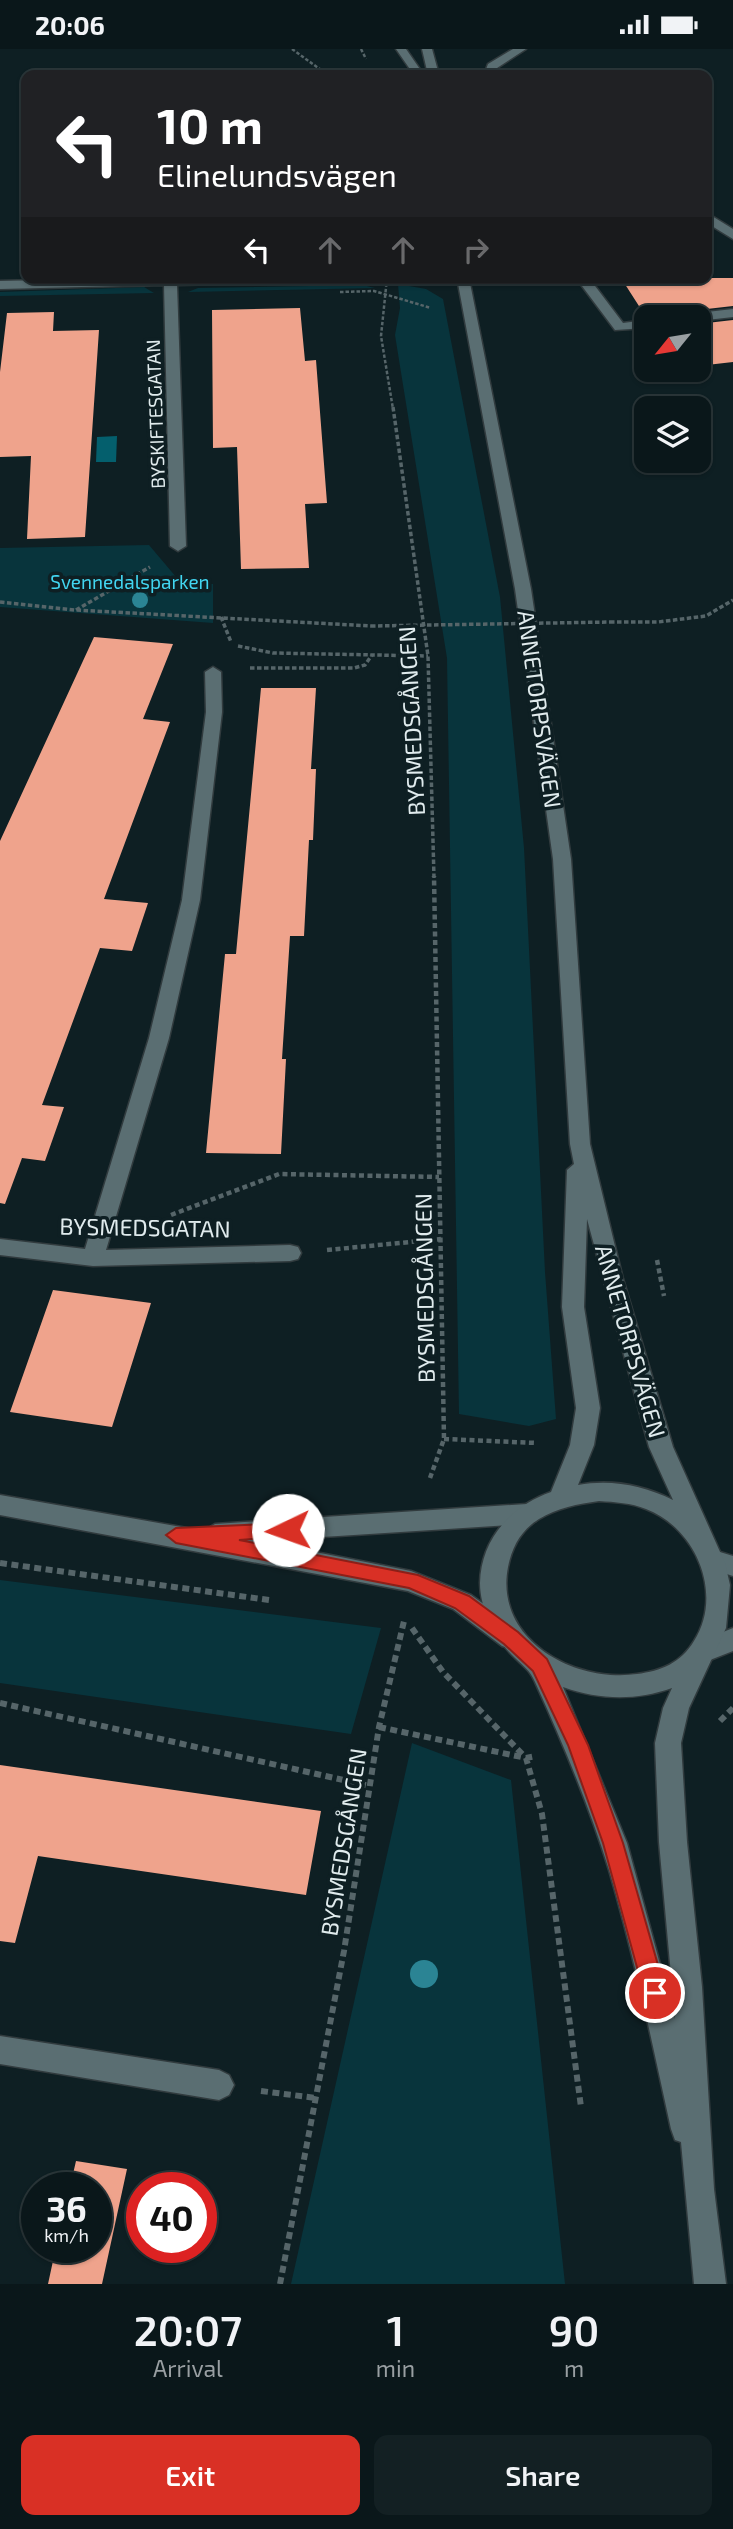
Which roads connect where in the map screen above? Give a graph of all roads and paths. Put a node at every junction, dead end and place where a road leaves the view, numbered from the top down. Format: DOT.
graph roads {
  1 [pos="292,49"];
  2 [pos="401,49"];
  3 [pos="427,49"];
  4 [pos="521,49"];
  5 [pos="321,70"];
  6 [pos="415,70"];
  7 [pos="433,70"];
  8 [pos="491,70"];
  9 [pos="712,220"];
  10 [pos="733,235"];
  11 [pos="21,284"];
  12 [pos="170,284"];
  13 [pos="386,284"];
  14 [pos="464,284"];
  15 [pos="587,284"];
  16 [pos="0,285"];
  17 [pos="733,313"];
  18 [pos="711,316"];
  19 [pos="634,325"];
  20 [pos="178,546"];
  21 [pos="733,600"];
  22 [pos="0,602"];
  23 [pos="75,610"];
  24 [pos="221,617"];
  25 [pos="372,655"];
  26 [pos="428,656"];
  27 [pos="213,672"];
  28 [pos="580,1144"];
  29 [pos="439,1177"];
  30 [pos="103,1226"];
  31 [pos="441,1239"];
  32 [pos="0,1247"];
  33 [pos="290,1253"];
  34 [pos="93,1258"];
  35 [pos="561,1497"];
  36 [pos="0,1505"];
  37 [pos="527,1514"];
  38 [pos="424,1521"];
  39 [pos="699,1531"];
  40 [pos="176,1535"];
  41 [pos="0,1563"];
  42 [pos="727,1564"];
  43 [pos="281,1602"];
  44 [pos="391,1616"];
  45 [pos="404,1617"];
  46 [pos="511,1638"];
  47 [pos="713,1650"];
  48 [pos="540,1665"];
  49 [pos="0,1703"];
  50 [pos="370,1786"];
  51 [pos="0,2050"];
  52 [pos="219,2085"];
  53 [pos="316,2098"];
  54 [pos="581,2107"];
  55 [pos="699,2189"];
  56 [pos="280,2284"];
  57 [pos="710,2284"];
  1 -- 5 [label="path"];
  2 -- 6 [label="main road"];
  3 -- 7 [label="main road"];
  4 -- 8 [label="main road"];
  9 -- 10 [label="main road"];
  11 -- 16 [label="main road"];
  12 -- 20 [label="main road, BYSKIFTESGATAN"];
  13 -- 26 [label="path, BYSMEDSGÅNGEN"];
  14 -- 28 [label="main road, ANNETORPSVÄGEN"];
  15 -- 19 [label="main road"];
  17 -- 18 [label="main road"];
  20 -- 23 [label="path"];
  21 -- 24 [label="path, bridge"];
  22 -- 23 [label="path"];
  23 -- 24 [label="path"];
  24 -- 25 [label="path"];
  25 -- 26 [label="path"];
  25 -- 27 [label="path"];
  26 -- 29 [label="path, BYSMEDSGÅNGEN"];
  27 -- 30 [label="main road"];
  28 -- 35 [label="main road, ANNETORPSVÄGEN"];
  28 -- 39 [label="main road, ANNETORPSVÄGEN"];
  29 -- 30 [label="path"];
  29 -- 31 [label="path, BYSMEDSGÅNGEN"];
  30 -- 34 [label="main road"];
  31 -- 33 [label="path"];
  31 -- 38 [label="path, BYSMEDSGÅNGEN"];
  32 -- 34 [label="main road, BYSMEDSGATAN"];
  33 -- 34 [label="main road, BYSMEDSGATAN"];
  35 -- 37 [label="main road"];
  35 -- 39 [label="main road"];
  36 -- 40 [label="main road"];
  37 -- 38 [label="main road"];
  37 -- 46 [label="main road"];
  38 -- 40 [label="main road"];
  39 -- 42 [label="main road"];
  40 -- 46 [label="main road"];
  41 -- 43 [label="path"];
  42 -- 47 [label="main road"];
  44 -- 45 [label="path"];
  45 -- 50 [label="path, BYSMEDSGÅNGEN"];
  45 -- 54 [label="path"];
  46 -- 48 [label="main road"];
  47 -- 48 [label="main road"];
  47 -- 55 [label="main road"];
  48 -- 55 [label="main road"];
  49 -- 50 [label="path"];
  50 -- 53 [label="path, BYSMEDSGÅNGEN"];
  51 -- 52 [label="main road"];
  52 -- 53 [label="path"];
  53 -- 56 [label="path, BYSMEDSGÅNGEN"];
  55 -- 57 [label="main road"];
}
